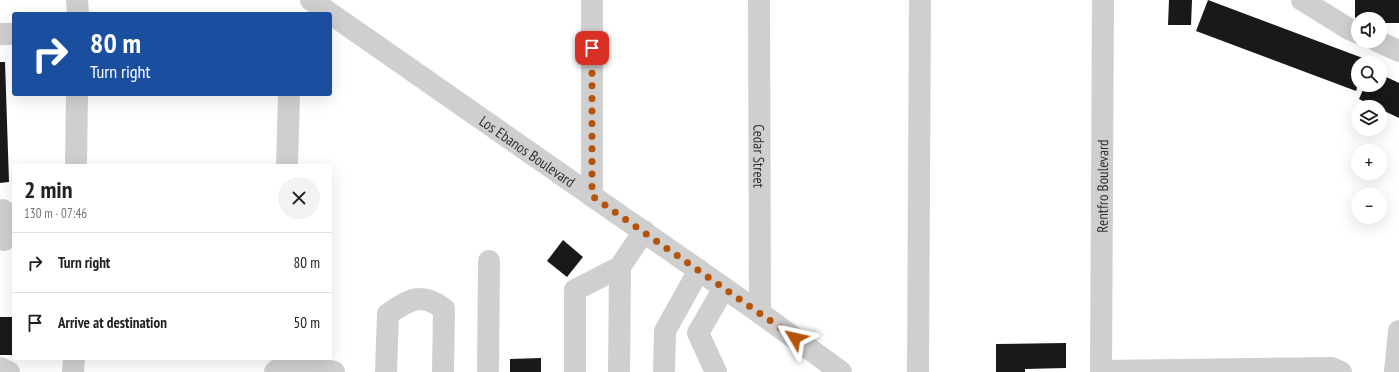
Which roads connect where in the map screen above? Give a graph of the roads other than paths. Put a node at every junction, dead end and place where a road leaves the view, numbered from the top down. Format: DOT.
graph roads {
  1 [pos="77,0"];
  2 [pos="311,0"];
  3 [pos="592,0"];
  4 [pos="759,0"];
  5 [pos="920,0"];
  6 [pos="1103,0"];
  7 [pos="1302,0"];
  8 [pos="78,12"];
  9 [pos="328,12"];
  10 [pos="332,15"];
  11 [pos="1351,30"];
  12 [pos="332,33"];
  13 [pos="358,33"];
  14 [pos="0,34"];
  15 [pos="12,34"];
  16 [pos="1387,46"];
  17 [pos="1399,51"];
  18 [pos="77,96"];
  19 [pos="289,96"];
  20 [pos="76,164"];
  21 [pos="287,164"];
  22 [pos="592,196"];
  23 [pos="6,206"];
  24 [pos="644,232"];
  25 [pos="6,240"];
  26 [pos="489,261"];
  27 [pos="620,267"];
  28 [pos="698,270"];
  29 [pos="724,288"];
  30 [pos="760,313"];
  31 [pos="665,331"];
  32 [pos="1399,331"];
  33 [pos="698,333"];
  34 [pos="74,360"];
  35 [pos="0,368"];
  36 [pos="9,372"];
  37 [pos="73,372"];
  38 [pos="275,372"];
  39 [pos="334,372"];
  40 [pos="386,372"];
  41 [pos="444,372"];
  42 [pos="488,372"];
  43 [pos="575,372"];
  44 [pos="619,372"];
  45 [pos="664,372"];
  46 [pos="716,372"];
  47 [pos="841,372"];
  48 [pos="918,372"];
  49 [pos="1100,372"];
  50 [pos="1341,372"];
  51 [pos="1395,372"];
  1 -- 8 [label="street"];
  2 -- 9 [label="street, Los Ebanos Boulevard"];
  3 -- 22 [label="street"];
  4 -- 30 [label="street, Cedar Street"];
  5 -- 48 [label="street"];
  6 -- 49 [label="street, Rentfro Boulevard"];
  7 -- 11 [label="street"];
  10 -- 13 [label="street, Los Ebanos Boulevard"];
  12 -- 13 [label="street"];
  13 -- 22 [label="street, Los Ebanos Boulevard"];
  14 -- 15 [label="street"];
  16 -- 17 [label="street"];
  18 -- 20 [label="street"];
  19 -- 21 [label="street"];
  22 -- 24 [label="street, Los Ebanos Boulevard"];
  23 -- 25 [label="street"];
  24 -- 27 [label="street"];
  24 -- 28 [label="street, Los Ebanos Boulevard"];
  26 -- 42 [label="street"];
  27 -- 43 [label="street"];
  27 -- 44 [label="street"];
  28 -- 29 [label="street, Los Ebanos Boulevard"];
  28 -- 31 [label="street"];
  29 -- 30 [label="street, Los Ebanos Boulevard"];
  29 -- 33 [label="street"];
  30 -- 47 [label="street, Los Ebanos Boulevard"];
  31 -- 33 [label="street"];
  31 -- 45 [label="street"];
  32 -- 51 [label="street"];
  33 -- 46 [label="street"];
  34 -- 37 [label="street"];
  35 -- 36 [label="street"];
  38 -- 39 [label="street"];
  40 -- 41 [label="street"];
  49 -- 50 [label="street"];
}
